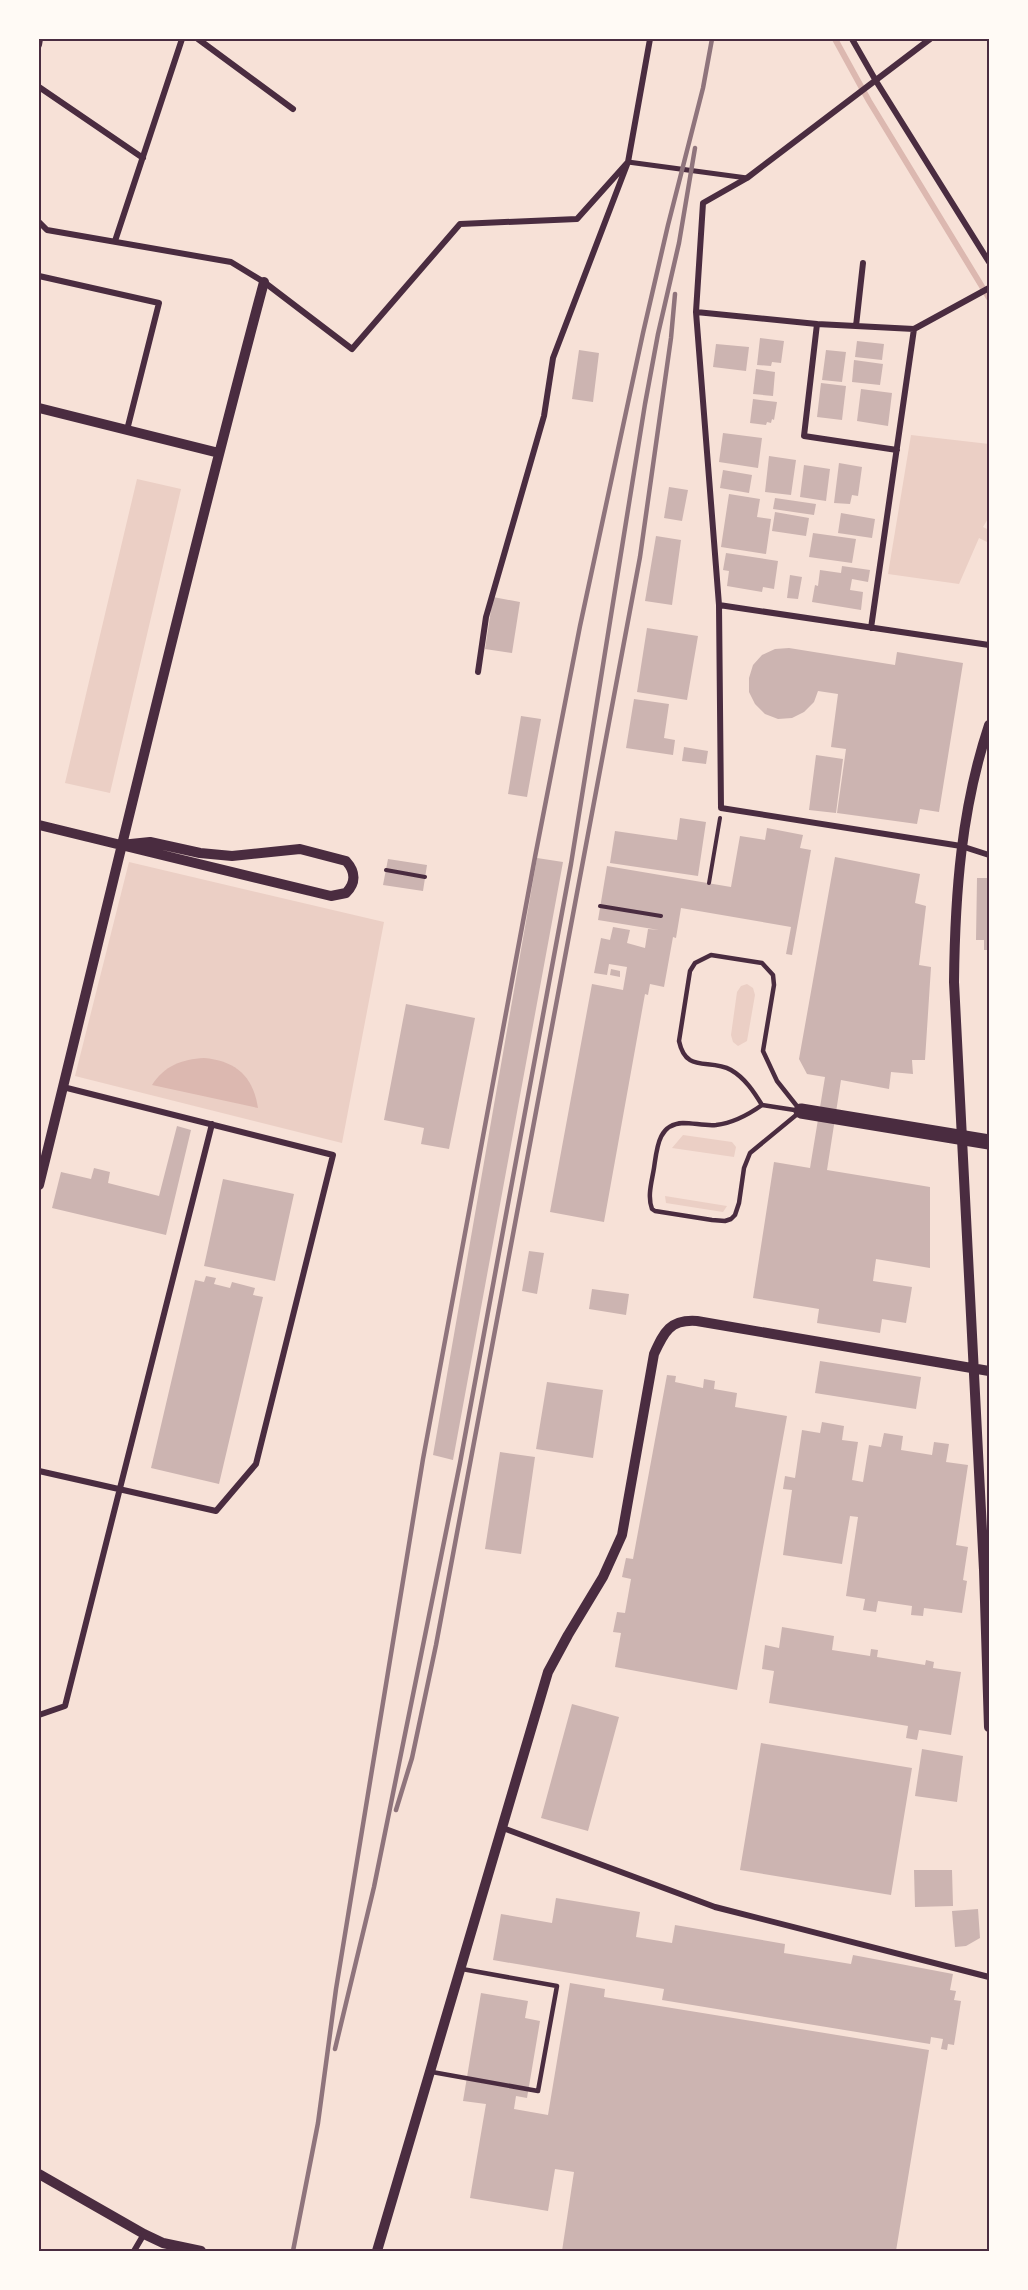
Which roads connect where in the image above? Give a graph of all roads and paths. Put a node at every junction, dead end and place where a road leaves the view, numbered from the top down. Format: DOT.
graph roads {
  1 [pos="40,39"];
  2 [pos="182,39"];
  3 [pos="198,39"];
  4 [pos="650,39"];
  5 [pos="852,39"];
  6 [pos="930,39"];
  7 [pos="39,45"];
  8 [pos="876,81"];
  9 [pos="39,87"];
  10 [pos="292,109"];
  11 [pos="143,158"];
  12 [pos="628,162"];
  13 [pos="747,178"];
  14 [pos="39,222"];
  15 [pos="115,241"];
  16 [pos="989,262"];
  17 [pos="863,263"];
  18 [pos="39,276"];
  19 [pos="264,282"];
  20 [pos="989,288"];
  21 [pos="696,312"];
  22 [pos="817,324"];
  23 [pos="856,327"];
  24 [pos="914,328"];
  25 [pos="39,408"];
  26 [pos="127,430"];
  27 [pos="897,450"];
  28 [pos="219,453"];
  29 [pos="719,605"];
  30 [pos="871,628"];
  31 [pos="989,645"];
  32 [pos="478,672"];
  33 [pos="989,725"];
  34 [pos="721,808"];
  35 [pos="39,825"];
  36 [pos="121,845"];
  37 [pos="961,846"];
  38 [pos="989,855"];
  39 [pos="386,870"];
  40 [pos="425,877"];
  41 [pos="709,883"];
  42 [pos="600,906"];
  43 [pos="661,916"];
  44 [pos="63,1087"];
  45 [pos="762,1105"];
  46 [pos="801,1111"];
  47 [pos="212,1124"];
  48 [pos="963,1138"];
  49 [pos="989,1142"];
  50 [pos="39,1185"];
  51 [pos="974,1368"];
  52 [pos="989,1371"];
  53 [pos="39,1471"];
  54 [pos="118,1491"];
  55 [pos="986,1570"];
  56 [pos="39,1715"];
  57 [pos="989,1727"];
  58 [pos="503,1828"];
  59 [pos="462,1969"];
  60 [pos="989,1977"];
  61 [pos="432,2072"];
  62 [pos="39,2174"];
  63 [pos="144,2234"];
  64 [pos="134,2251"];
  65 [pos="201,2251"];
  66 [pos="377,2251"];
  1 -- 7 [label="street"];
  2 -- 11 [label="street"];
  3 -- 10 [label="street"];
  4 -- 12 [label="street"];
  5 -- 8 [label="street"];
  6 -- 8 [label="street"];
  8 -- 13 [label="street"];
  8 -- 16 [label="street"];
  9 -- 11 [label="street"];
  11 -- 15 [label="street"];
  12 -- 13 [label="street"];
  12 -- 19 [label="street"];
  12 -- 32 [label="street"];
  13 -- 21 [label="street"];
  14 -- 15 [label="street"];
  15 -- 19 [label="street"];
  17 -- 23 [label="street"];
  18 -- 26 [label="street"];
  19 -- 28 [label="street"];
  20 -- 24 [label="street"];
  21 -- 22 [label="street"];
  21 -- 29 [label="street"];
  22 -- 23 [label="street"];
  22 -- 27 [label="street"];
  23 -- 24 [label="street"];
  24 -- 27 [label="street"];
  25 -- 26 [label="street"];
  26 -- 28 [label="street"];
  27 -- 30 [label="street"];
  28 -- 36 [label="street"];
  29 -- 30 [label="street"];
  29 -- 34 [label="street"];
  30 -- 31 [label="street"];
  33 -- 37 [label="street"];
  34 -- 37 [label="street"];
  34 -- 41 [label="path"];
  35 -- 36 [label="street"];
  36 -- 36 [label="street"];
  36 -- 44 [label="street"];
  37 -- 38 [label="street"];
  37 -- 48 [label="street"];
  39 -- 40 [label="path"];
  42 -- 43 [label="path"];
  44 -- 47 [label="street"];
  44 -- 50 [label="street"];
  45 -- 46 [label="lane"];
  45 -- 46 [label="lane"];
  45 -- 46 [label="lane"];
  46 -- 48 [label="main road"];
  47 -- 54 [label="street"];
  47 -- 54 [label="street"];
  48 -- 49 [label="main road"];
  48 -- 51 [label="street"];
  51 -- 52 [label="street"];
  51 -- 55 [label="street"];
  51 -- 58 [label="street"];
  53 -- 54 [label="street"];
  54 -- 56 [label="street"];
  55 -- 57 [label="street"];
  58 -- 59 [label="street"];
  58 -- 60 [label="street"];
  59 -- 61 [label="street"];
  59 -- 61 [label="lane"];
  61 -- 66 [label="street"];
  62 -- 63 [label="street"];
  63 -- 64 [label="street"];
  63 -- 65 [label="street"];
}
